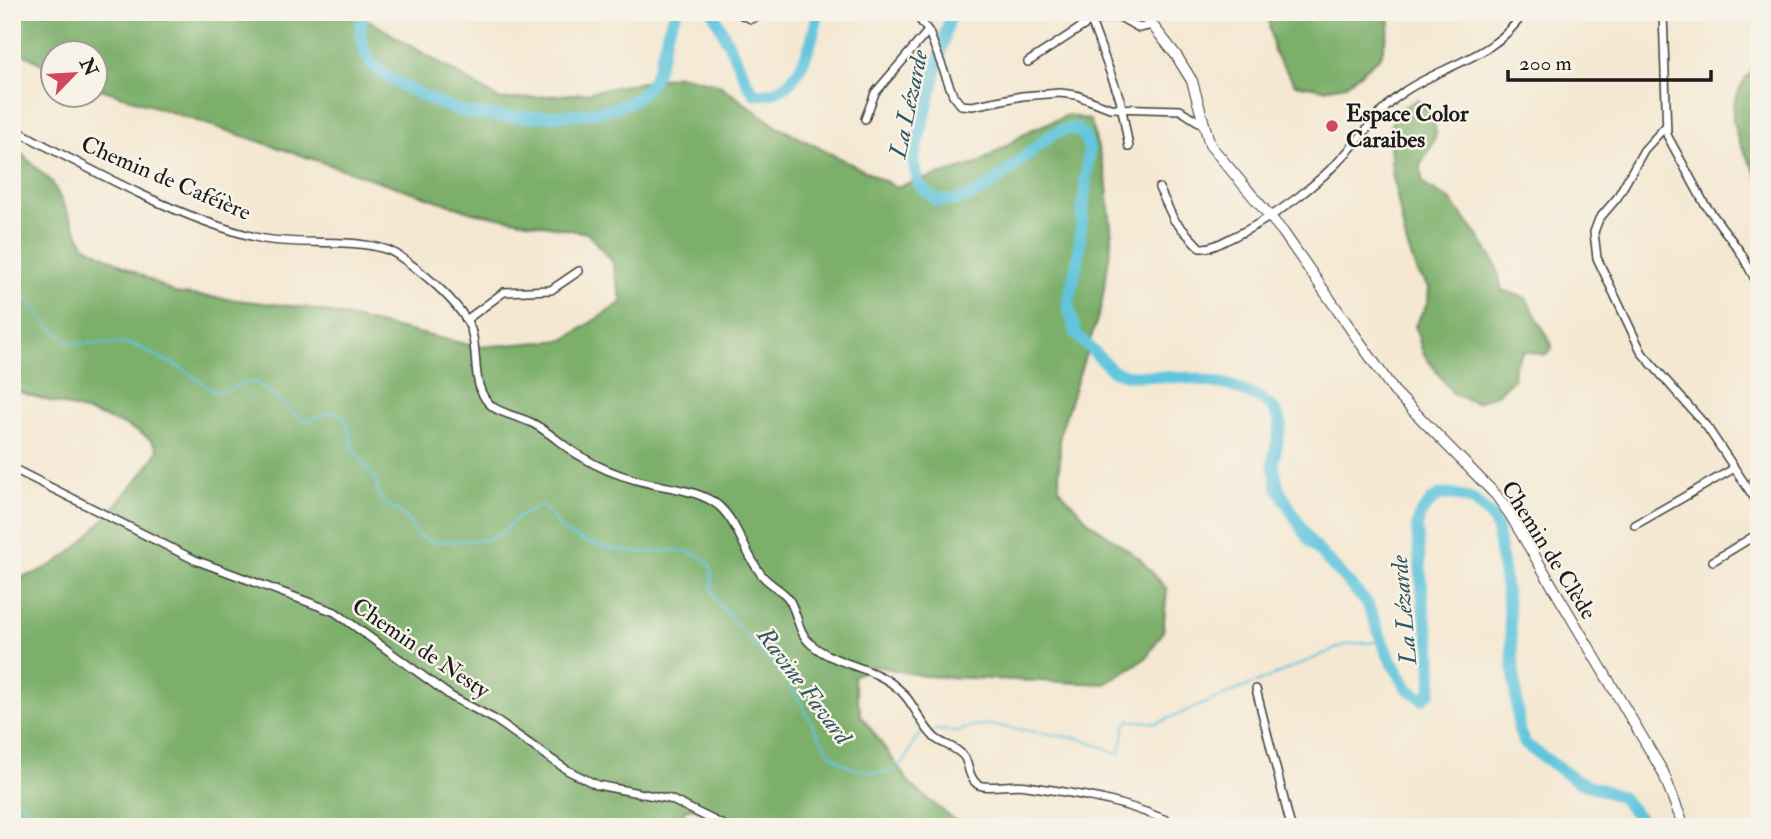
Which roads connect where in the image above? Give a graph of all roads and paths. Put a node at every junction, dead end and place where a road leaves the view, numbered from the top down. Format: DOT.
graph roads {
  1 [pos="735,12"];
  2 [pos="768,12"];
  3 [pos="914,12"];
  4 [pos="1142,12"];
  5 [pos="1524,12"];
  6 [pos="1663,12"];
  7 [pos="1091,20"];
  8 [pos="1153,25"];
  9 [pos="928,30"];
  10 [pos="1028,61"];
  11 [pos="1123,109"];
  12 [pos="865,119"];
  13 [pos="1202,124"];
  14 [pos="1665,127"];
  15 [pos="12,128"];
  16 [pos="1129,147"];
  17 [pos="1159,188"];
  18 [pos="1271,217"];
  19 [pos="579,271"];
  20 [pos="1759,287"];
  21 [pos="466,320"];
  22 [pos="12,468"];
  23 [pos="1733,469"];
  24 [pos="1759,505"];
  25 [pos="1635,525"];
  26 [pos="1759,533"];
  27 [pos="1713,561"];
  28 [pos="1256,689"];
  29 [pos="727,827"];
  30 [pos="1181,827"];
  31 [pos="1291,827"];
  32 [pos="1684,827"];
  1 -- 2 [label="street"];
  3 -- 9 [label="street"];
  4 -- 8 [label="main road, Chemin de Clède"];
  5 -- 18 [label="street"];
  6 -- 14 [label="street"];
  7 -- 8 [label="street"];
  7 -- 10 [label="street"];
  7 -- 11 [label="street"];
  8 -- 13 [label="main road, Chemin de Clède"];
  9 -- 11 [label="street"];
  9 -- 12 [label="street"];
  11 -- 13 [label="street"];
  11 -- 16 [label="street"];
  13 -- 18 [label="main road, Chemin de Clède"];
  14 -- 20 [label="street"];
  14 -- 23 [label="street"];
  15 -- 21 [label="street, Chemin de Caféière"];
  17 -- 18 [label="street"];
  18 -- 32 [label="main road, Chemin de Clède"];
  19 -- 21 [label="street"];
  21 -- 30 [label="street, Chemin de Caféière"];
  22 -- 29 [label="street, Chemin de Nesty"];
  23 -- 24 [label="street"];
  23 -- 25 [label="street"];
  26 -- 27 [label="street"];
  28 -- 31 [label="street"];
}
